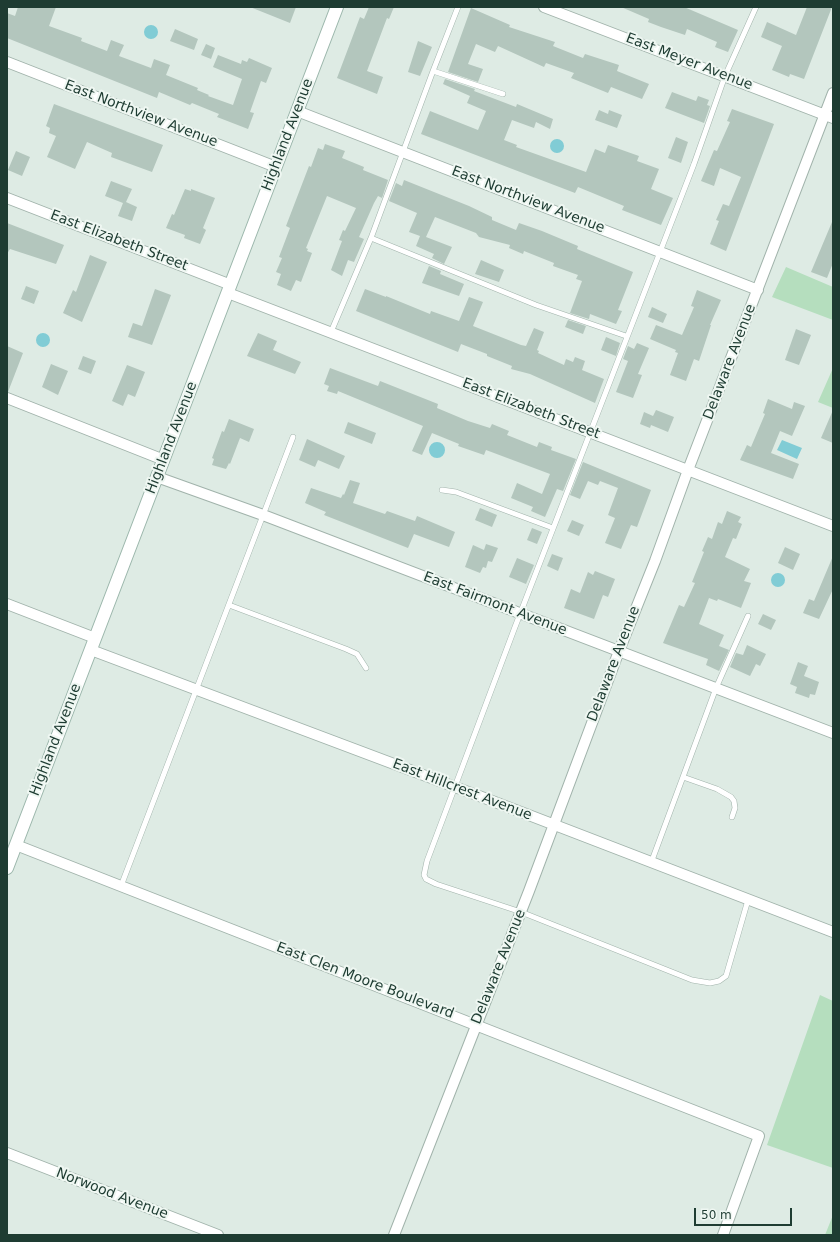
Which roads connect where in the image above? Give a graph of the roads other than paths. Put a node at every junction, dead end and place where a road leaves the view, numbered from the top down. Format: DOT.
graph roads {
  1 [pos="337,7"];
  2 [pos="458,7"];
  3 [pos="544,7"];
  4 [pos="756,7"];
  5 [pos="7,62"];
  6 [pos="432,71"];
  7 [pos="726,76"];
  8 [pos="833,93"];
  9 [pos="503,94"];
  10 [pos="297,111"];
  11 [pos="829,116"];
  12 [pos="402,152"];
  13 [pos="276,167"];
  14 [pos="7,198"];
  15 [pos="371,238"];
  16 [pos="660,251"];
  17 [pos="229,289"];
  18 [pos="758,290"];
  19 [pos="331,332"];
  20 [pos="626,336"];
  21 [pos="7,398"];
  22 [pos="590,432"];
  23 [pos="293,437"];
  24 [pos="164,460"];
  25 [pos="688,470"];
  26 [pos="157,478"];
  27 [pos="442,490"];
  28 [pos="263,515"];
  29 [pos="833,526"];
  30 [pos="553,528"];
  31 [pos="7,604"];
  32 [pos="229,605"];
  33 [pos="520,614"];
  34 [pos="748,616"];
  35 [pos="95,638"];
  36 [pos="90,650"];
  37 [pos="619,651"];
  38 [pos="366,668"];
  39 [pos="716,688"];
  40 [pos="197,690"];
  41 [pos="833,734"];
  42 [pos="683,777"];
  43 [pos="456,787"];
  44 [pos="732,817"];
  45 [pos="553,824"];
  46 [pos="16,845"];
  47 [pos="651,863"];
  48 [pos="7,868"];
  49 [pos="121,886"];
  50 [pos="748,900"];
  51 [pos="521,912"];
  52 [pos="833,932"];
  53 [pos="476,1024"];
  54 [pos="7,1153"];
  55 [pos="218,1235"];
  56 [pos="394,1235"];
  57 [pos="723,1235"];
  1 -- 10 [label="main road, Highland Avenue"];
  2 -- 6 [label="lane"];
  3 -- 7 [label="street, East Meyer Avenue"];
  4 -- 7 [label="lane"];
  5 -- 13 [label="street, East Northview Avenue"];
  6 -- 9 [label="lane"];
  6 -- 12 [label="lane"];
  7 -- 11 [label="street, East Meyer Avenue"];
  7 -- 16 [label="lane"];
  8 -- 11 [label="street, Delaware Avenue"];
  10 -- 12 [label="street, East Northview Avenue"];
  10 -- 13 [label="main road, Highland Avenue"];
  11 -- 18 [label="street, Delaware Avenue"];
  12 -- 15 [label="lane"];
  12 -- 16 [label="street, East Northview Avenue"];
  13 -- 17 [label="main road, Highland Avenue"];
  14 -- 17 [label="street, East Elizabeth Street"];
  15 -- 19 [label="lane"];
  15 -- 20 [label="lane"];
  16 -- 18 [label="street, East Northview Avenue"];
  16 -- 20 [label="lane"];
  17 -- 19 [label="street, East Elizabeth Street"];
  17 -- 24 [label="main road, Highland Avenue"];
  18 -- 25 [label="street, Delaware Avenue"];
  19 -- 22 [label="street, East Elizabeth Street"];
  20 -- 22 [label="lane"];
  21 -- 24 [label="street"];
  22 -- 25 [label="street, East Elizabeth Street"];
  22 -- 30 [label="lane"];
  23 -- 28 [label="lane"];
  24 -- 26 [label="main road, Highland Avenue"];
  25 -- 29 [label="street, East Elizabeth Street"];
  25 -- 37 [label="street, Delaware Avenue"];
  26 -- 28 [label="street, East Fairmont Avenue"];
  26 -- 35 [label="main road, Highland Avenue"];
  27 -- 30 [label="lane"];
  28 -- 32 [label="lane"];
  28 -- 33 [label="street, East Fairmont Avenue"];
  30 -- 33 [label="lane"];
  31 -- 35 [label="street"];
  32 -- 38 [label="lane"];
  32 -- 40 [label="lane"];
  33 -- 37 [label="street, East Fairmont Avenue"];
  33 -- 43 [label="lane"];
  34 -- 39 [label="lane"];
  35 -- 36 [label="main road, Highland Avenue"];
  36 -- 40 [label="street, East Hillcrest Avenue"];
  36 -- 46 [label="main road, Highland Avenue"];
  37 -- 39 [label="street, East Fairmont Avenue"];
  37 -- 45 [label="street, Delaware Avenue"];
  39 -- 41 [label="street, East Fairmont Avenue"];
  39 -- 42 [label="lane"];
  40 -- 43 [label="street, East Hillcrest Avenue"];
  40 -- 49 [label="lane"];
  42 -- 44 [label="lane"];
  42 -- 47 [label="lane"];
  43 -- 45 [label="street, East Hillcrest Avenue"];
  43 -- 51 [label="lane"];
  45 -- 47 [label="street, East Hillcrest Avenue"];
  45 -- 51 [label="street, Delaware Avenue"];
  46 -- 48 [label="main road, Highland Avenue"];
  46 -- 49 [label="street, East Clen Moore Boulevard"];
  47 -- 50 [label="street, East Hillcrest Avenue"];
  49 -- 53 [label="street, East Clen Moore Boulevard"];
  50 -- 51 [label="lane"];
  50 -- 52 [label="street, East Hillcrest Avenue"];
  51 -- 53 [label="street, Delaware Avenue"];
  53 -- 56 [label="street, Delaware Avenue"];
  53 -- 57 [label="street, East Clen Moore Boulevard"];
  54 -- 55 [label="street, Norwood Avenue"];
}
